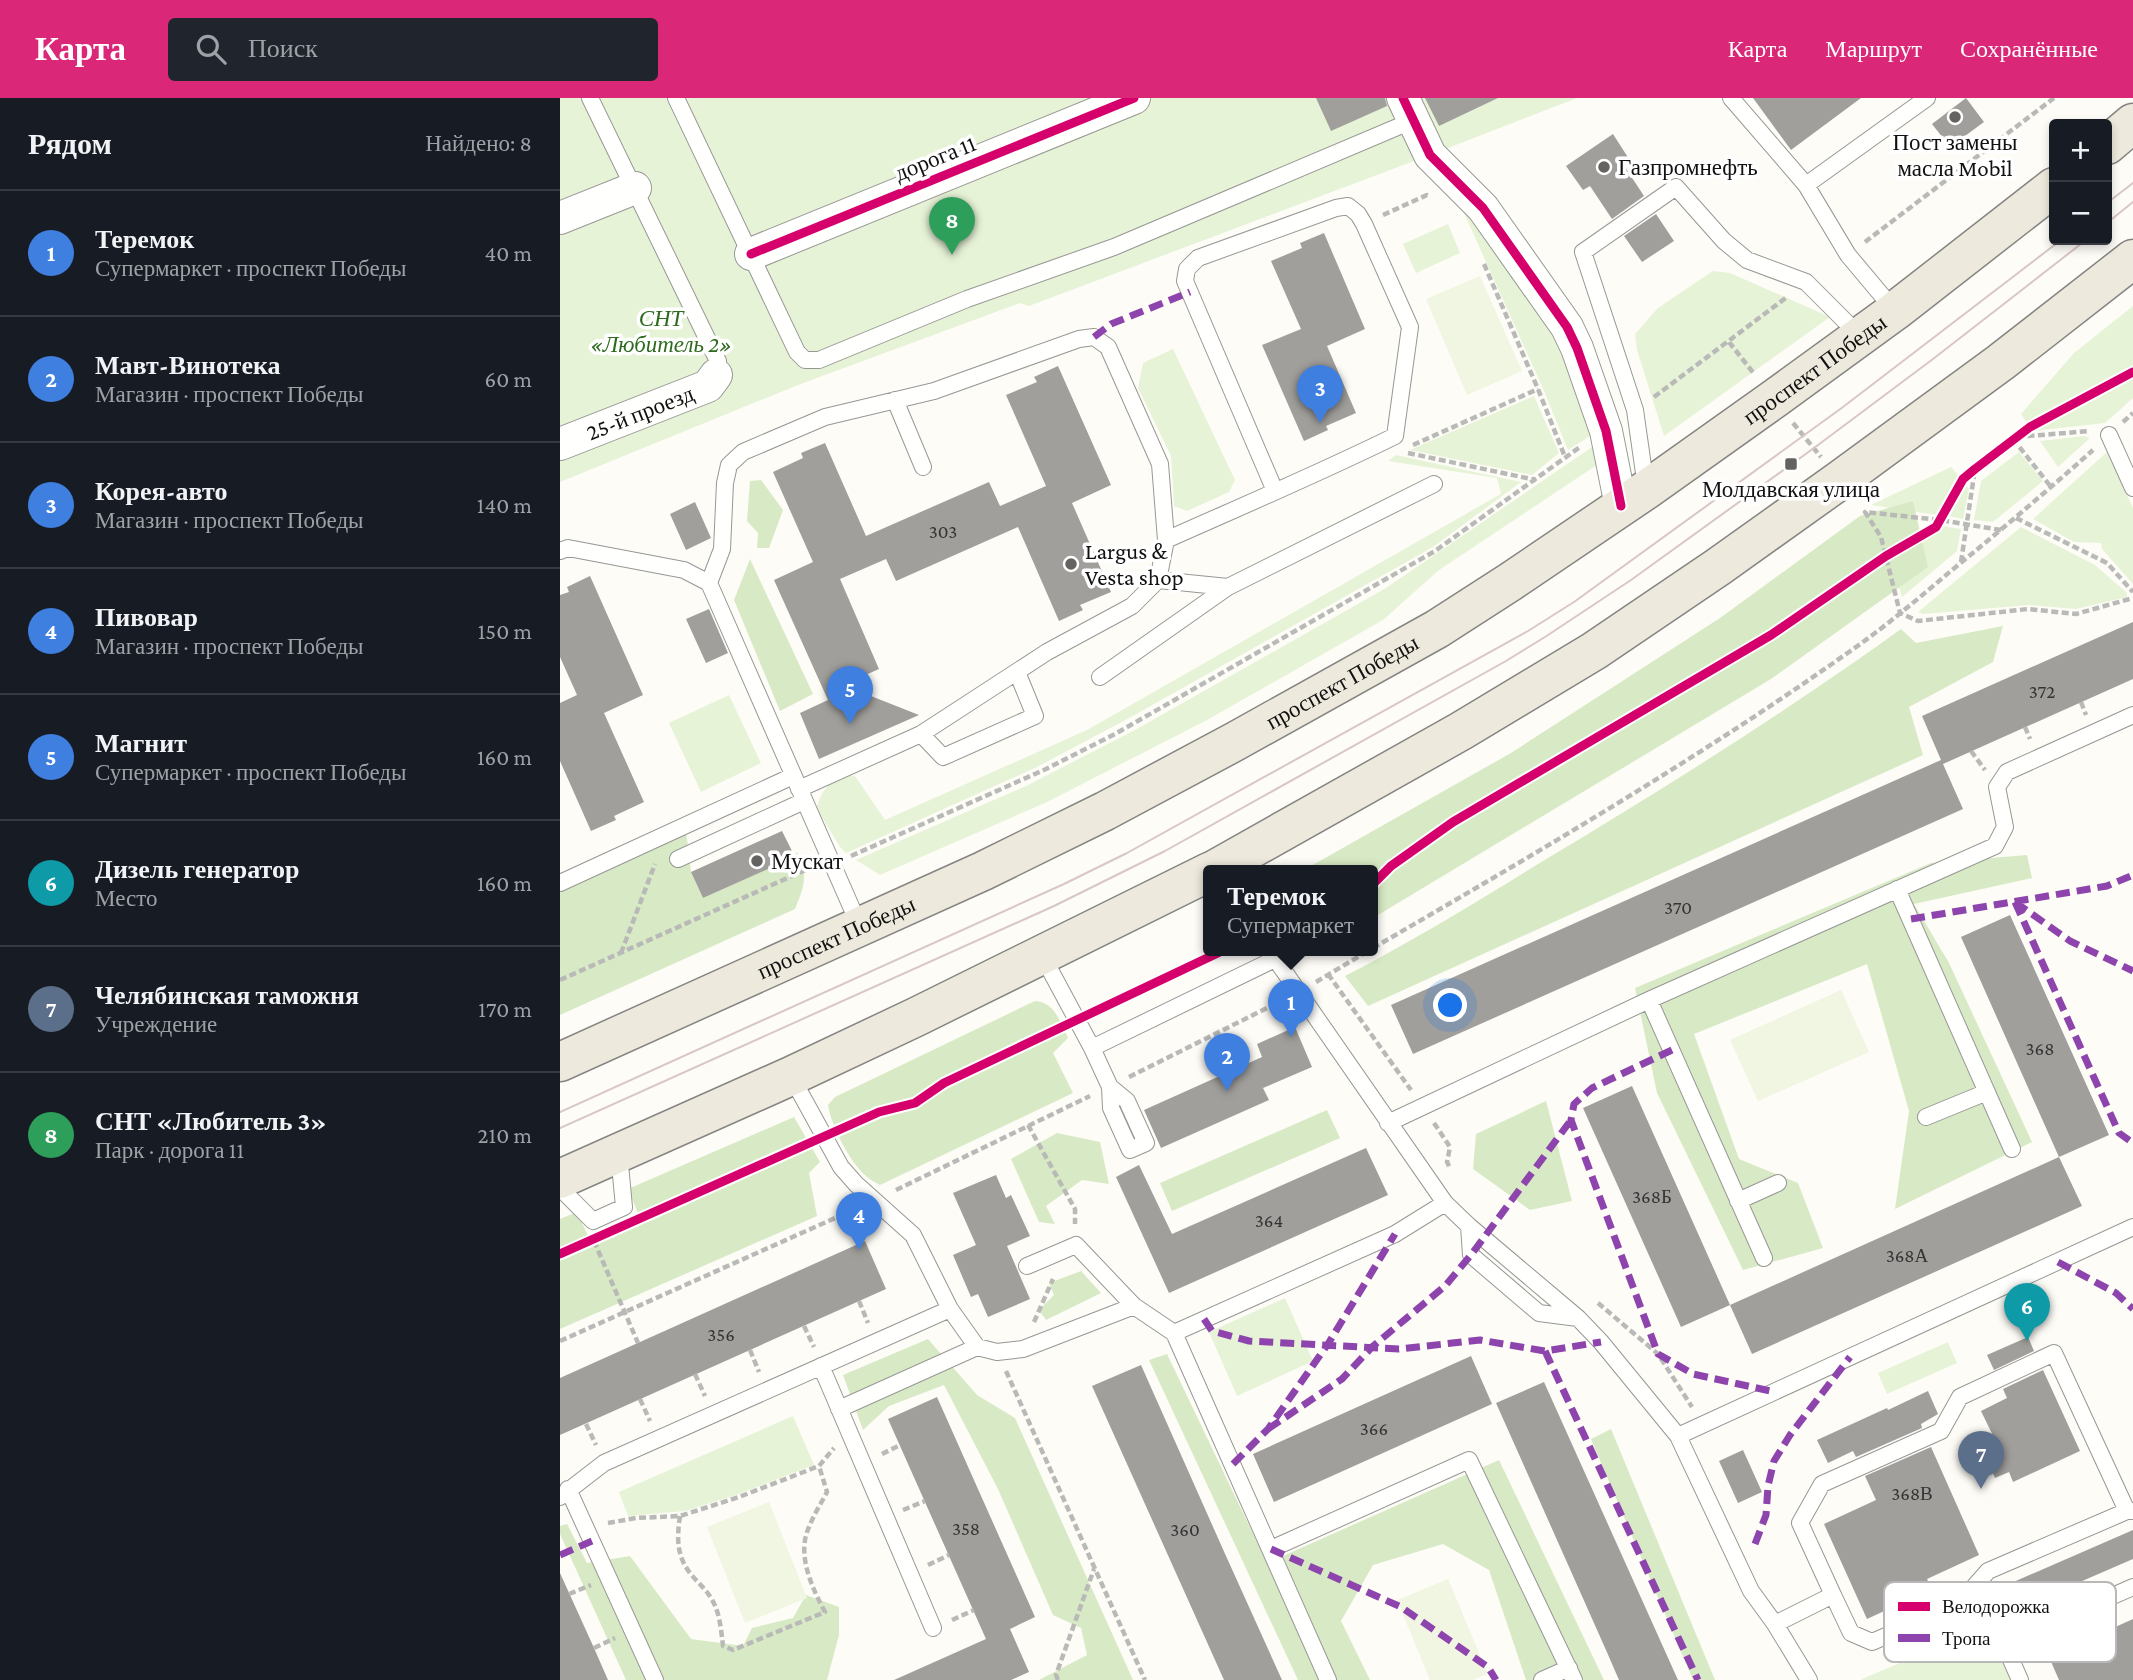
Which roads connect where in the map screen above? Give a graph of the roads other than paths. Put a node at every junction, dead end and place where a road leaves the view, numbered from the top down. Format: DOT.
graph roads {
  1 [pos="590,98"];
  2 [pos="676,98"];
  3 [pos="1133,98"];
  4 [pos="1731,98"];
  5 [pos="1927,98"];
  6 [pos="1409,109"];
  7 [pos="2133,123"];
  8 [pos="2112,141"];
  9 [pos="1806,186"];
  10 [pos="635,188"];
  11 [pos="2049,191"];
  12 [pos="560,218"];
  13 [pos="751,254"];
  14 [pos="2133,259"];
  15 [pos="1895,311"];
  16 [pos="1860,337"];
  17 [pos="716,375"];
  18 [pos="895,400"];
  19 [pos="2109,436"];
  20 [pos="560,444"];
  21 [pos="923,467"];
  22 [pos="1434,484"];
  23 [pos="2133,488"];
  24 [pos="1275,491"];
  25 [pos="1634,498"];
  26 [pos="1166,540"];
  27 [pos="560,551"];
  28 [pos="1158,580"];
  29 [pos="709,583"];
  30 [pos="1228,587"];
  31 [pos="1017,672"];
  32 [pos="1100,677"];
  33 [pos="2133,715"];
  34 [pos="921,734"];
  35 [pos="799,789"];
  36 [pos="678,859"];
  37 [pos="1224,865"];
  38 [pos="1203,876"];
  39 [pos="560,883"];
  40 [pos="1896,889"];
  41 [pos="860,927"];
  42 [pos="1042,955"];
  43 [pos="1271,956"];
  44 [pos="1274,956"];
  45 [pos="1649,1000"];
  46 [pos="1091,1048"];
  47 [pos="560,1062"];
  48 [pos="791,1076"];
  49 [pos="1110,1087"];
  50 [pos="1987,1092"];
  51 [pos="1926,1117"];
  52 [pos="1388,1123"];
  53 [pos="2012,1149"];
  54 [pos="619,1153"];
  55 [pos="560,1179"];
  56 [pos="1778,1183"];
  57 [pos="560,1188"];
  58 [pos="1738,1201"];
  59 [pos="1445,1203"];
  60 [pos="1469,1226"];
  61 [pos="2133,1227"];
  62 [pos="1764,1258"];
  63 [pos="1027,1266"];
  64 [pos="1134,1306"];
  65 [pos="950,1309"];
  66 [pos="1578,1318"];
  67 [pos="1174,1333"];
  68 [pos="977,1348"];
  69 [pos="821,1366"];
  70 [pos="839,1409"];
  71 [pos="1678,1436"];
  72 [pos="564,1493"];
  73 [pos="2130,1511"];
  74 [pos="1271,1549"];
  75 [pos="1978,1582"];
  76 [pos="2133,1587"];
  77 [pos="1833,1595"];
  78 [pos="2116,1595"];
  79 [pos="1775,1624"];
  80 [pos="933,1628"];
  81 [pos="1884,1637"];
  82 [pos="2012,1662"];
  83 [pos="1571,1674"];
  84 [pos="655,1680"];
  85 [pos="1328,1680"];
  86 [pos="1542,1680"];
  87 [pos="1809,1680"];
  88 [pos="2020,1680"];
  1 -- 10 [label="lane"];
  2 -- 13 [label="lane"];
  3 -- 13 [label="street, дорога 11"];
  4 -- 9 [label="lane"];
  5 -- 9 [label="lane"];
  6 -- 13 [label="lane"];
  6 -- 25 [label="street"];
  7 -- 8 [label="main road"];
  9 -- 15 [label="lane"];
  10 -- 12 [label="street"];
  10 -- 17 [label="lane"];
  11 -- 15 [label="main road, проспект Победы"];
  14 -- 37 [label="main road"];
  15 -- 16 [label="main road, проспект Победы"];
  16 -- 25 [label="main road, проспект Победы"];
  16 -- 25 [label="lane"];
  17 -- 20 [label="street, 25-й проезд"];
  18 -- 21 [label="lane"];
  18 -- 26 [label="lane"];
  18 -- 29 [label="lane"];
  19 -- 23 [label="lane"];
  22 -- 30 [label="lane"];
  24 -- 24 [label="lane"];
  24 -- 26 [label="lane"];
  25 -- 41 [label="main road, проспект Победы"];
  26 -- 28 [label="lane"];
  27 -- 29 [label="lane"];
  28 -- 30 [label="lane"];
  28 -- 31 [label="lane"];
  29 -- 35 [label="lane"];
  30 -- 32 [label="lane"];
  31 -- 34 [label="lane"];
  31 -- 34 [label="lane"];
  33 -- 40 [label="lane"];
  34 -- 35 [label="lane"];
  35 -- 36 [label="lane"];
  35 -- 39 [label="lane"];
  35 -- 41 [label="lane"];
  38 -- 42 [label="main road"];
  40 -- 45 [label="lane"];
  40 -- 50 [label="lane"];
  41 -- 47 [label="main road, проспект Победы"];
  42 -- 46 [label="lane"];
  42 -- 48 [label="main road"];
  43 -- 46 [label="lane"];
  44 -- 52 [label="lane"];
  45 -- 52 [label="lane"];
  45 -- 58 [label="lane"];
  46 -- 49 [label="lane"];
  48 -- 54 [label="main road"];
  48 -- 65 [label="lane"];
  50 -- 51 [label="lane"];
  50 -- 53 [label="lane"];
  52 -- 59 [label="lane"];
  54 -- 55 [label="main road"];
  54 -- 57 [label="lane"];
  56 -- 58 [label="lane"];
  58 -- 62 [label="lane"];
  59 -- 60 [label="lane"];
  59 -- 67 [label="lane"];
  60 -- 66 [label="lane"];
  60 -- 66 [label="lane"];
  61 -- 71 [label="lane"];
  63 -- 64 [label="lane"];
  64 -- 67 [label="lane"];
  64 -- 68 [label="lane"];
  65 -- 68 [label="lane"];
  65 -- 69 [label="lane"];
  66 -- 71 [label="lane"];
  67 -- 74 [label="lane"];
  68 -- 70 [label="lane"];
  69 -- 70 [label="lane"];
  69 -- 72 [label="lane"];
  70 -- 80 [label="lane"];
  71 -- 79 [label="lane"];
  72 -- 84 [label="lane"];
  73 -- 75 [label="lane"];
  73 -- 77 [label="lane"];
  74 -- 83 [label="lane"];
  74 -- 85 [label="lane"];
  76 -- 78 [label="lane"];
  77 -- 79 [label="lane"];
  77 -- 81 [label="lane"];
  79 -- 87 [label="lane"];
  82 -- 88 [label="lane"];
  83 -- 86 [label="lane"];
}
